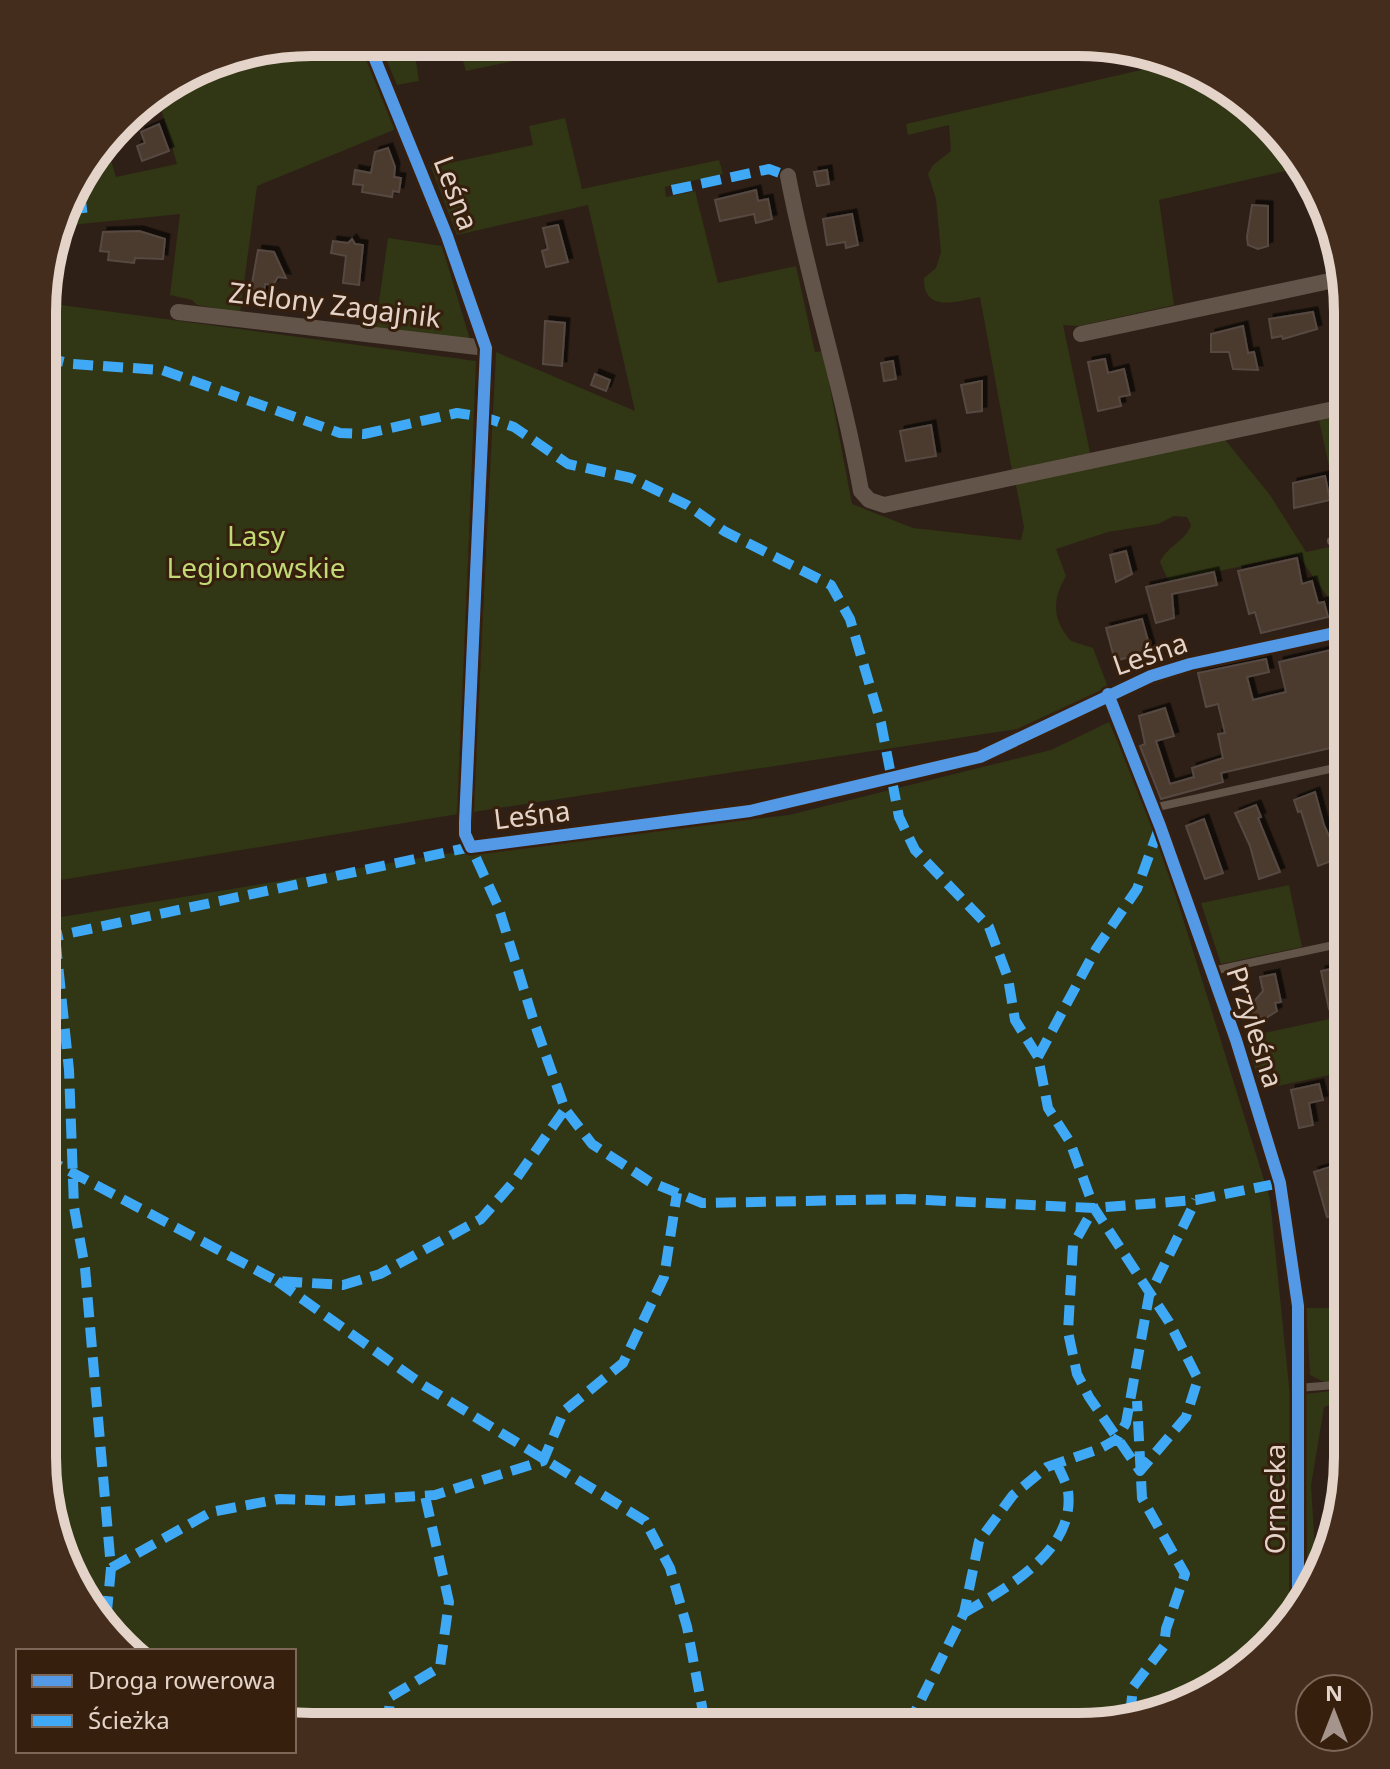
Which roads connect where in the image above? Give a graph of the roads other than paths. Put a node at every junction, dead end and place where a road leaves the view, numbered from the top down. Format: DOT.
graph roads {
  1 [pos="374,56"];
  2 [pos="788,176"];
  3 [pos="1332,280"];
  4 [pos="178,312"];
  5 [pos="1081,334"];
  6 [pos="486,348"];
  7 [pos="1334,409"];
  8 [pos="1334,633"];
  9 [pos="1108,694"];
  10 [pos="1334,768"];
  11 [pos="1153,808"];
  12 [pos="1333,945"];
  13 [pos="1211,971"];
  14 [pos="1333,1385"];
  15 [pos="1298,1388"];
  16 [pos="1303,1580"];
  1 -- 6 [label="street, Leśna"];
  2 -- 7 [label="street"];
  3 -- 5 [label="street"];
  4 -- 6 [label="street, Zielony Zagajnik"];
  6 -- 9 [label="street, Leśna"];
  8 -- 9 [label="street, Leśna"];
  9 -- 11 [label="street, Przyleśna"];
  10 -- 11 [label="lane"];
  11 -- 13 [label="street, Przyleśna"];
  12 -- 13 [label="lane"];
  13 -- 15 [label="street, Przyleśna"];
  14 -- 15 [label="lane"];
  15 -- 16 [label="street, Ornecka"];
}
